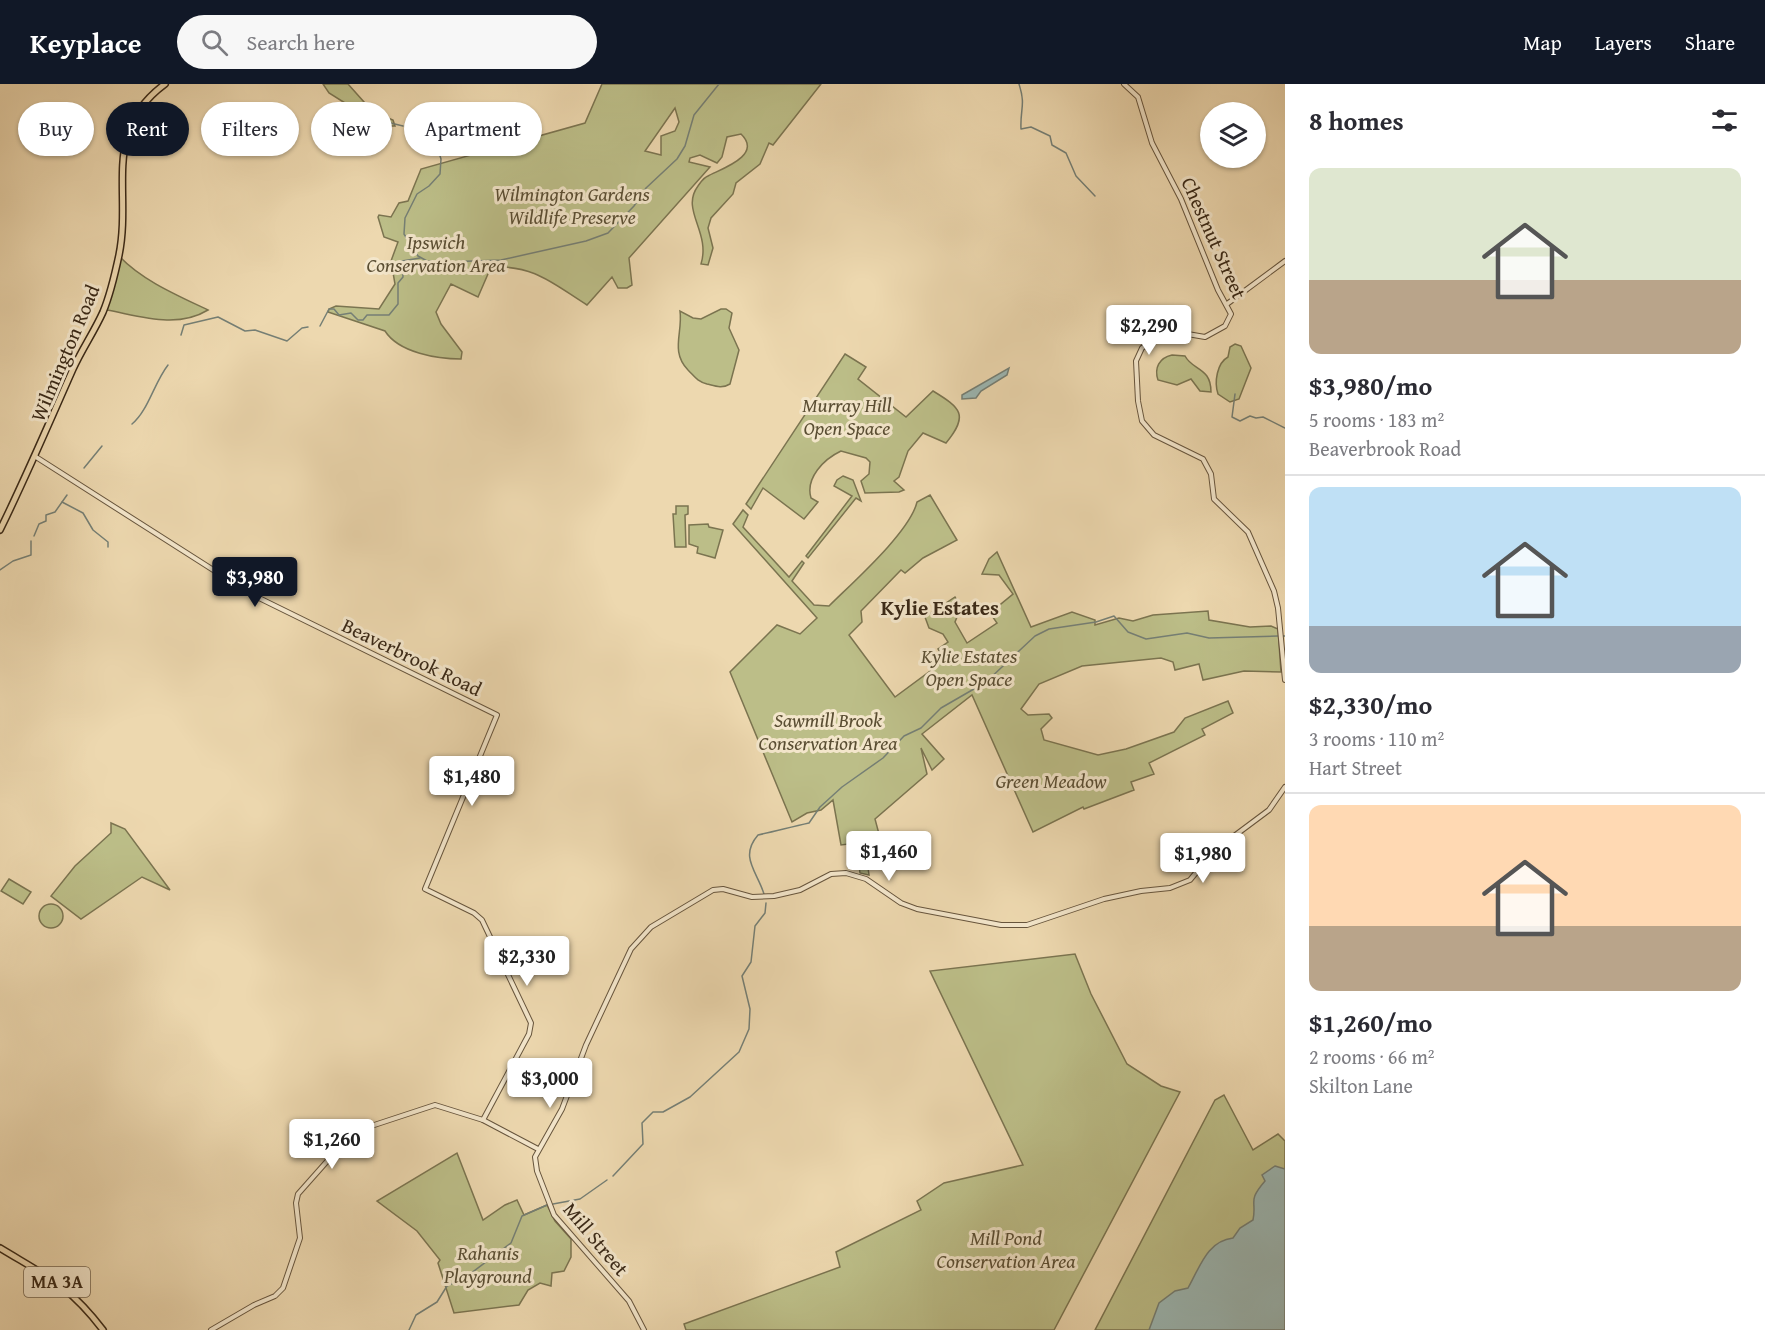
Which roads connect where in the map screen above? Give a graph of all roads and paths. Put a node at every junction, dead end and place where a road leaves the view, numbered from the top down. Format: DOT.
graph roads {
  1 [pos="165,84"];
  2 [pos="1124,84"];
  3 [pos="1285,261"];
  4 [pos="1227,304"];
  5 [pos="36,457"];
  6 [pos="2,521"];
  7 [pos="0,530"];
  8 [pos="1285,680"];
  9 [pos="1285,787"];
  10 [pos="483,1120"];
  11 [pos="538,1149"];
  12 [pos="0,1248"];
  13 [pos="103,1330"];
  14 [pos="211,1330"];
  15 [pos="644,1330"];
  1 -- 5 [label="main road, Wilmington Road"];
  2 -- 4 [label="street, Chestnut Street"];
  3 -- 4 [label="street"];
  4 -- 8 [label="street, Chestnut Street"];
  5 -- 6 [label="main road, Wilmington Road"];
  5 -- 10 [label="street, Beaverbrook Road"];
  6 -- 7 [label="main road, Wilmington Road"];
  9 -- 11 [label="street"];
  10 -- 11 [label="street"];
  10 -- 14 [label="street"];
  11 -- 15 [label="street, Mill Street"];
  12 -- 13 [label="main road, MA 3A"];
}
